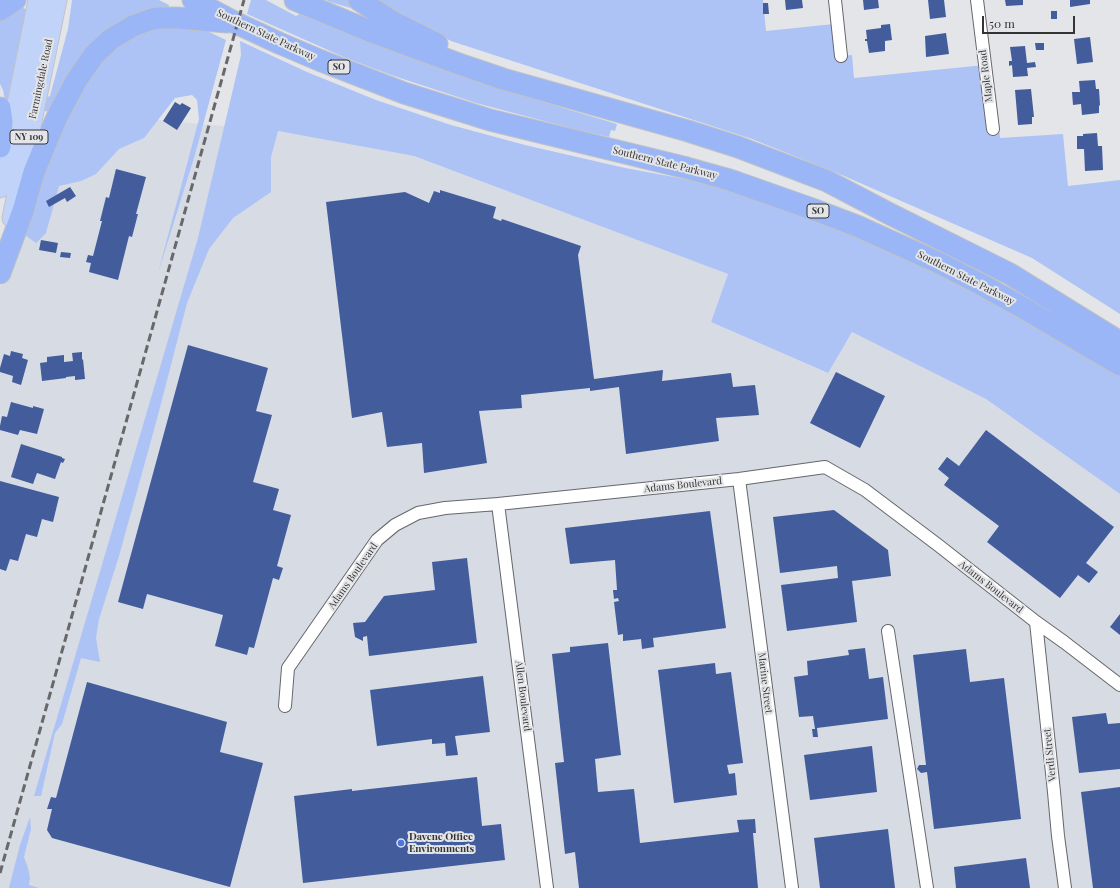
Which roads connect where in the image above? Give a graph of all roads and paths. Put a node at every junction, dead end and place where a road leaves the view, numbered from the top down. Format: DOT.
graph roads {
  1 [pos="15,0"];
  2 [pos="38,0"];
  3 [pos="57,0"];
  4 [pos="193,0"];
  5 [pos="296,0"];
  6 [pos="359,0"];
  7 [pos="835,0"];
  8 [pos="978,0"];
  9 [pos="0,10"];
  10 [pos="236,23"];
  11 [pos="841,56"];
  12 [pos="503,78"];
  13 [pos="0,108"];
  14 [pos="993,129"];
  15 [pos="0,147"];
  16 [pos="0,188"];
  17 [pos="0,274"];
  18 [pos="1120,342"];
  19 [pos="1120,365"];
  20 [pos="739,479"];
  21 [pos="498,504"];
  22 [pos="1036,622"];
  23 [pos="888,631"];
  24 [pos="1120,685"];
  25 [pos="285,706"];
  26 [pos="547,888"];
  27 [pos="792,888"];
  28 [pos="926,888"];
  29 [pos="1065,888"];
  1 -- 9 [label="highway"];
  2 -- 16 [label="main road, Farmingdale Road / NY 109"];
  3 -- 17 [label="main road, Farmingdale Road / NY 109"];
  4 -- 10 [label="highway, Southern State Parkway / SO"];
  5 -- 12 [label="highway"];
  6 -- 12 [label="highway"];
  7 -- 11 [label="street"];
  8 -- 14 [label="street, Maple Road"];
  10 -- 17 [label="highway"];
  10 -- 19 [label="highway, Southern State Parkway / SO"];
  12 -- 18 [label="highway"];
  13 -- 15 [label="highway"];
  20 -- 21 [label="street, Adams Boulevard"];
  20 -- 22 [label="street, Adams Boulevard"];
  20 -- 27 [label="street, Marine Street"];
  21 -- 25 [label="street, Adams Boulevard"];
  21 -- 26 [label="street, Allen Boulevard"];
  22 -- 24 [label="street, Adams Boulevard"];
  22 -- 29 [label="street, Verdi Street"];
  23 -- 28 [label="street"];
}
